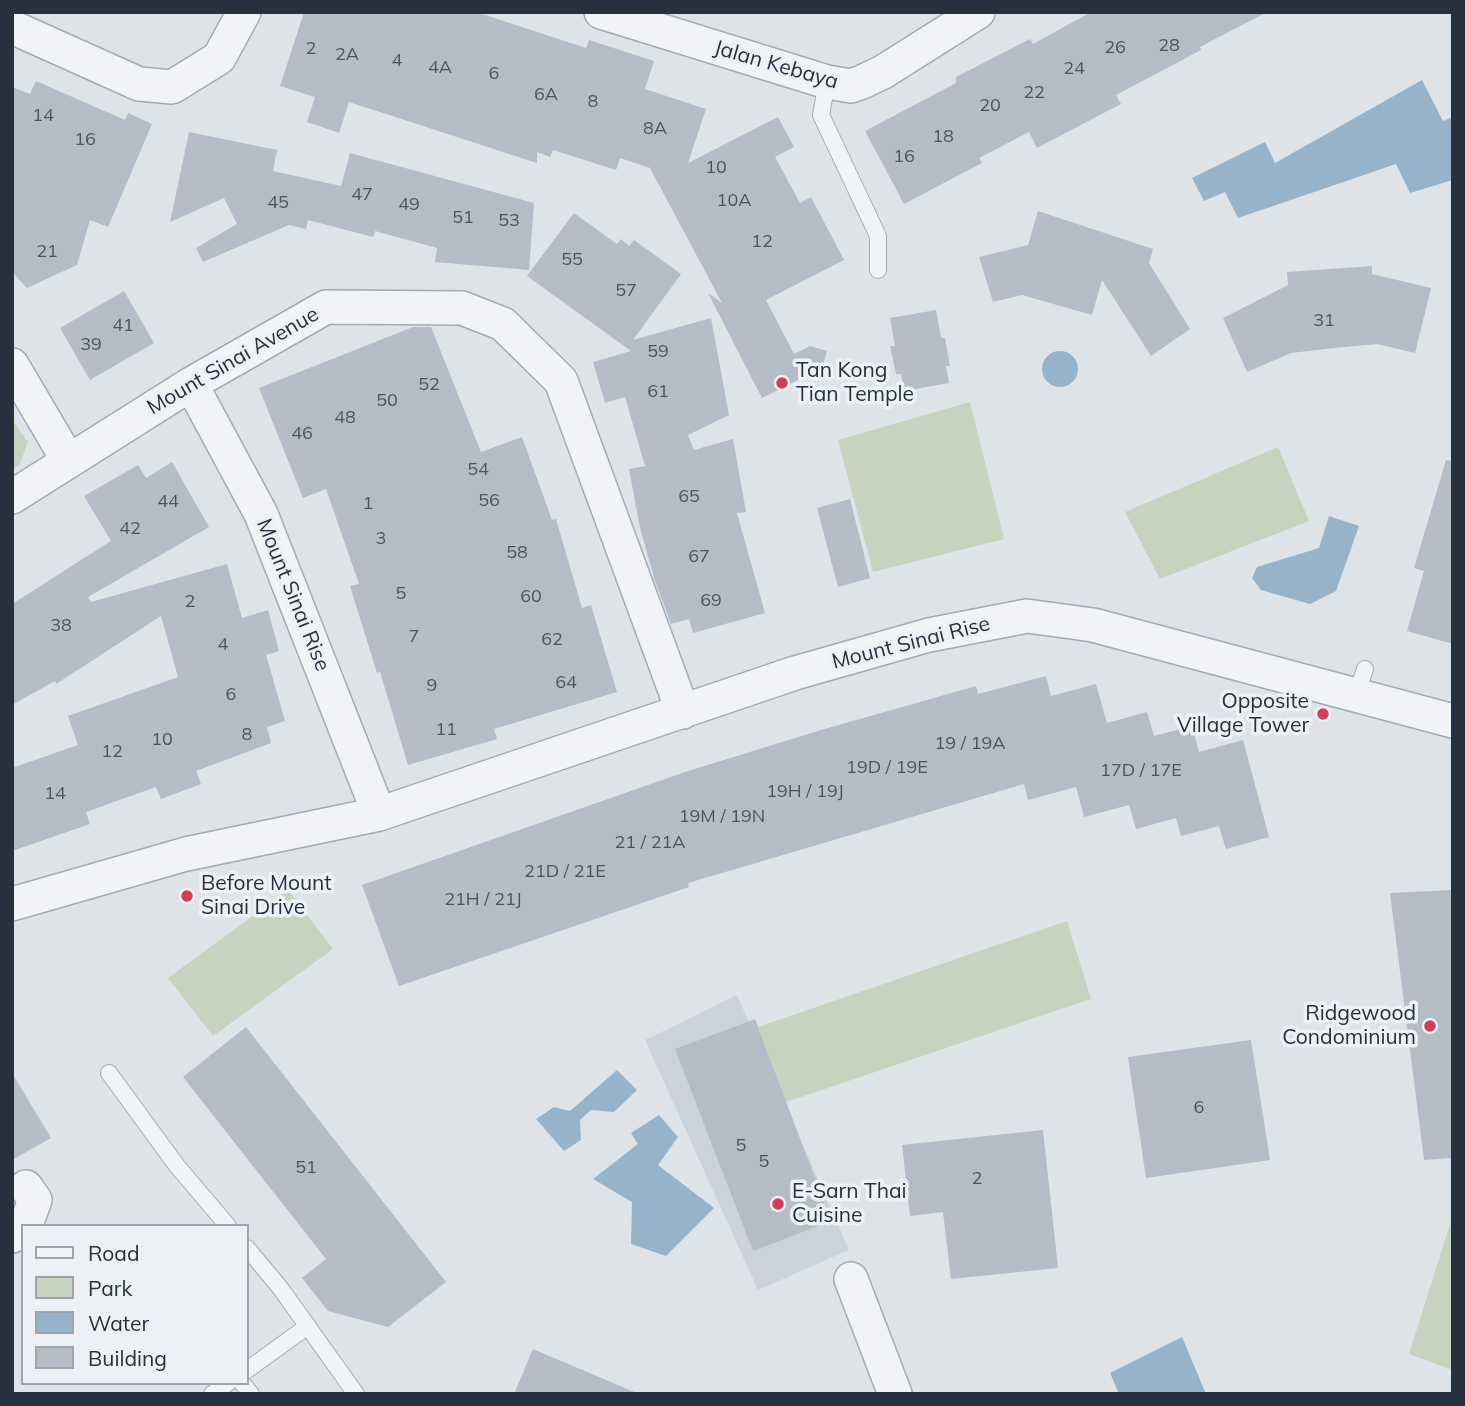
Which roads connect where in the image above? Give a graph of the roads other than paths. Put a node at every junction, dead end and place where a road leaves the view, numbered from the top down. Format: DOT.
graph roads {
  1 [pos="244,12"];
  2 [pos="601,12"];
  3 [pos="978,12"];
  4 [pos="12,27"];
  5 [pos="827,82"];
  6 [pos="878,270"];
  7 [pos="12,365"];
  8 [pos="191,384"];
  9 [pos="68,460"];
  10 [pos="12,497"];
  11 [pos="682,712"];
  12 [pos="1453,722"];
  13 [pos="379,814"];
  14 [pos="12,904"];
  15 [pos="109,1073"];
  16 [pos="26,1187"];
  17 [pos="23,1224"];
  18 [pos="226,1224"];
  19 [pos="248,1249"];
  20 [pos="851,1279"];
  21 [pos="308,1326"];
  22 [pos="248,1369"];
  23 [pos="356,1394"];
  24 [pos="895,1394"];
  1 -- 4 [label="street"];
  2 -- 5 [label="street, Jalan Kebaya"];
  3 -- 5 [label="street, Jalan Kebaya"];
  5 -- 6 [label="lane"];
  7 -- 9 [label="street"];
  8 -- 9 [label="street, Mount Sinai Avenue"];
  8 -- 11 [label="street, Mount Sinai Avenue"];
  8 -- 13 [label="street, Mount Sinai Rise"];
  9 -- 10 [label="street, Mount Sinai Avenue"];
  11 -- 12 [label="street, Mount Sinai Rise"];
  11 -- 13 [label="street, Mount Sinai Rise"];
  13 -- 14 [label="street, Mount Sinai Rise"];
  15 -- 18 [label="lane"];
  16 -- 17 [label="street"];
  19 -- 21 [label="lane"];
  20 -- 24 [label="street"];
  21 -- 22 [label="lane"];
  21 -- 23 [label="lane"];
}
